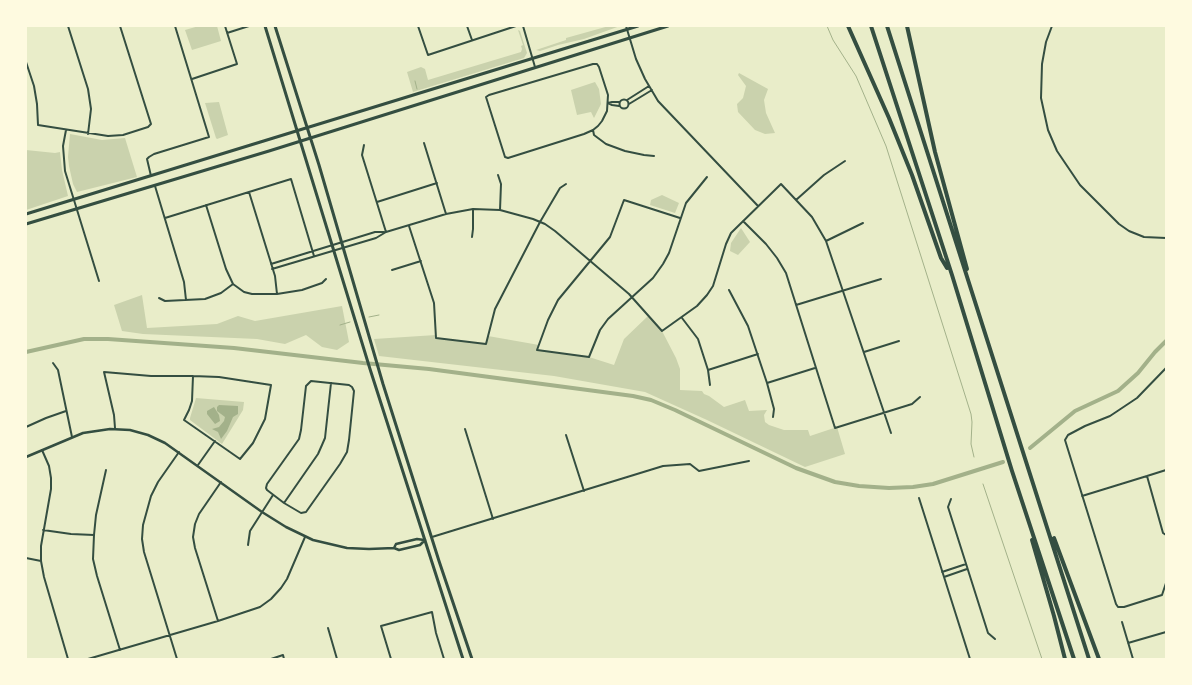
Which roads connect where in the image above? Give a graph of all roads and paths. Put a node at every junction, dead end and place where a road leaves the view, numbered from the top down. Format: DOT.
graph roads {
  1 [pos="68,26"];
  2 [pos="120,26"];
  3 [pos="175,26"];
  4 [pos="226,26"];
  5 [pos="247,26"];
  6 [pos="265,26"];
  7 [pos="275,26"];
  8 [pos="418,26"];
  9 [pos="468,26"];
  10 [pos="516,26"];
  11 [pos="523,26"];
  12 [pos="638,26"];
  13 [pos="668,26"];
  14 [pos="848,26"];
  15 [pos="871,26"];
  16 [pos="887,26"];
  17 [pos="907,26"];
  18 [pos="1052,26"];
  19 [pos="240,27"];
  20 [pos="627,28"];
  21 [pos="227,33"];
  22 [pos="630,38"];
  23 [pos="472,40"];
  24 [pos="532,59"];
  25 [pos="26,62"];
  26 [pos="535,68"];
  27 [pos="192,79"];
  28 [pos="649,86"];
  29 [pos="652,90"];
  30 [pos="627,100"];
  31 [pos="620,102"];
  32 [pos="608,103"];
  33 [pos="629,104"];
  34 [pos="619,106"];
  35 [pos="307,128"];
  36 [pos="66,130"];
  37 [pos="593,130"];
  38 [pos="297,132"];
  39 [pos="88,134"];
  40 [pos="311,138"];
  41 [pos="300,142"];
  42 [pos="424,143"];
  43 [pos="364,145"];
  44 [pos="654,156"];
  45 [pos="845,162"];
  46 [pos="498,175"];
  47 [pos="152,176"];
  48 [pos="706,177"];
  49 [pos="437,183"];
  50 [pos="566,184"];
  51 [pos="154,185"];
  52 [pos="248,192"];
  53 [pos="74,200"];
  54 [pos="796,200"];
  55 [pos="376,202"];
  56 [pos="206,205"];
  57 [pos="758,206"];
  58 [pos="76,209"];
  59 [pos="473,209"];
  60 [pos="500,210"];
  61 [pos="26,214"];
  62 [pos="446,214"];
  63 [pos="165,218"];
  64 [pos="680,218"];
  65 [pos="743,221"];
  66 [pos="540,222"];
  67 [pos="863,223"];
  68 [pos="26,224"];
  69 [pos="409,226"];
  70 [pos="386,232"];
  71 [pos="472,238"];
  72 [pos="1166,238"];
  73 [pos="826,241"];
  74 [pos="342,242"];
  75 [pos="333,244"];
  76 [pos="344,247"];
  77 [pos="334,250"];
  78 [pos="313,251"];
  79 [pos="314,256"];
  80 [pos="590,260"];
  81 [pos="421,261"];
  82 [pos="271,264"];
  83 [pos="272,269"];
  84 [pos="392,270"];
  85 [pos="952,275"];
  86 [pos="326,279"];
  87 [pos="881,279"];
  88 [pos="99,281"];
  89 [pos="234,284"];
  90 [pos="969,285"];
  91 [pos="729,290"];
  92 [pos="844,291"];
  93 [pos="277,294"];
  94 [pos="631,297"];
  95 [pos="159,298"];
  96 [pos="186,300"];
  97 [pos="796,305"];
  98 [pos="682,318"];
  99 [pos="899,340"];
  100 [pos="864,352"];
  101 [pos="758,354"];
  102 [pos="53,363"];
  103 [pos="815,368"];
  104 [pos="1166,368"];
  105 [pos="708,370"];
  106 [pos="193,376"];
  107 [pos="331,383"];
  108 [pos="767,383"];
  109 [pos="710,385"];
  110 [pos="920,397"];
  111 [pos="66,411"];
  112 [pos="884,413"];
  113 [pos="773,417"];
  114 [pos="26,428"];
  115 [pos="115,428"];
  116 [pos="465,429"];
  117 [pos="891,433"];
  118 [pos="566,435"];
  119 [pos="72,437"];
  120 [pos="215,441"];
  121 [pos="42,450"];
  122 [pos="179,452"];
  123 [pos="26,457"];
  124 [pos="749,461"];
  125 [pos="198,465"];
  126 [pos="106,470"];
  127 [pos="1012,470"];
  128 [pos="1166,470"];
  129 [pos="1147,476"];
  130 [pos="221,482"];
  131 [pos="584,491"];
  132 [pos="274,495"];
  133 [pos="1082,496"];
  134 [pos="919,498"];
  135 [pos="951,499"];
  136 [pos="284,503"];
  137 [pos="262,512"];
  138 [pos="492,519"];
  139 [pos="1045,520"];
  140 [pos="43,530"];
  141 [pos="94,535"];
  142 [pos="1166,535"];
  143 [pos="305,536"];
  144 [pos="432,538"];
  145 [pos="425,540"];
  146 [pos="248,545"];
  147 [pos="394,548"];
  148 [pos="26,558"];
  149 [pos="41,561"];
  150 [pos="966,564"];
  151 [pos="956,568"];
  152 [pos="968,569"];
  153 [pos="942,572"];
  154 [pos="958,572"];
  155 [pos="944,577"];
  156 [pos="1166,583"];
  157 [pos="218,621"];
  158 [pos="1122,622"];
  159 [pos="328,628"];
  160 [pos="1166,632"];
  161 [pos="170,636"];
  162 [pos="995,639"];
  163 [pos="1128,643"];
  164 [pos="120,650"];
  165 [pos="68,659"];
  166 [pos="88,659"];
  167 [pos="177,659"];
  168 [pos="270,659"];
  169 [pos="284,659"];
  170 [pos="337,659"];
  171 [pos="391,659"];
  172 [pos="444,659"];
  173 [pos="463,659"];
  174 [pos="472,659"];
  175 [pos="970,659"];
  176 [pos="1064,659"];
  177 [pos="1074,659"];
  178 [pos="1089,659"];
  179 [pos="1099,659"];
  180 [pos="1133,659"];
  1 -- 39 [label="street"];
  2 -- 39 [label="street"];
  3 -- 27 [label="street"];
  4 -- 21 [label="street"];
  5 -- 19 [label="street"];
  6 -- 38 [label="main road"];
  7 -- 35 [label="main road"];
  8 -- 23 [label="street"];
  9 -- 23 [label="street"];
  10 -- 23 [label="street"];
  11 -- 24 [label="street"];
  12 -- 20 [label="main road"];
  13 -- 22 [label="main road"];
  14 -- 85 [label="highway"];
  15 -- 85 [label="highway"];
  16 -- 90 [label="highway"];
  17 -- 90 [label="highway"];
  18 -- 72 [label="street"];
  19 -- 21 [label="street"];
  20 -- 22 [label="street"];
  20 -- 24 [label="main road"];
  21 -- 27 [label="street"];
  22 -- 26 [label="main road"];
  22 -- 28 [label="street"];
  24 -- 26 [label="street"];
  24 -- 35 [label="main road"];
  25 -- 36 [label="street"];
  26 -- 40 [label="main road"];
  27 -- 47 [label="street"];
  28 -- 29 [label="street"];
  28 -- 30 [label="street"];
  29 -- 33 [label="street"];
  29 -- 57 [label="street"];
  30 -- 31 [label="street"];
  30 -- 33 [label="street"];
  31 -- 32 [label="street"];
  31 -- 34 [label="street"];
  32 -- 34 [label="street"];
  32 -- 37 [label="street"];
  32 -- 37 [label="street"];
  33 -- 34 [label="street"];
  35 -- 38 [label="main road"];
  35 -- 40 [label="main road"];
  36 -- 39 [label="street"];
  36 -- 53 [label="street"];
  37 -- 44 [label="street"];
  38 -- 41 [label="main road"];
  38 -- 47 [label="main road"];
  40 -- 41 [label="main road"];
  40 -- 74 [label="main road"];
  41 -- 51 [label="main road"];
  41 -- 75 [label="main road"];
  42 -- 49 [label="street"];
  43 -- 55 [label="street"];
  45 -- 54 [label="street"];
  46 -- 60 [label="street"];
  47 -- 53 [label="main road"];
  48 -- 64 [label="street"];
  49 -- 55 [label="street"];
  49 -- 62 [label="street"];
  50 -- 66 [label="street"];
  51 -- 58 [label="main road"];
  51 -- 63 [label="street"];
  52 -- 56 [label="street"];
  52 -- 78 [label="street"];
  52 -- 82 [label="street"];
  53 -- 58 [label="street"];
  53 -- 61 [label="main road"];
  54 -- 57 [label="street"];
  54 -- 73 [label="street"];
  55 -- 70 [label="street"];
  56 -- 63 [label="street"];
  56 -- 89 [label="street"];
  57 -- 65 [label="street"];
  58 -- 68 [label="main road"];
  58 -- 88 [label="street"];
  59 -- 60 [label="street"];
  59 -- 62 [label="street"];
  59 -- 71 [label="street"];
  60 -- 66 [label="street"];
  62 -- 69 [label="street"];
  63 -- 96 [label="street"];
  64 -- 80 [label="street"];
  64 -- 94 [label="street"];
  65 -- 97 [label="street"];
  65 -- 98 [label="street"];
  66 -- 80 [label="street"];
  66 -- 81 [label="street"];
  67 -- 73 [label="street"];
  69 -- 70 [label="street"];
  69 -- 81 [label="street"];
  70 -- 74 [label="street"];
  70 -- 76 [label="street"];
  73 -- 92 [label="street"];
  74 -- 75 [label="street"];
  74 -- 76 [label="main road"];
  75 -- 77 [label="main road"];
  75 -- 78 [label="street"];
  76 -- 77 [label="street"];
  76 -- 144 [label="main road"];
  77 -- 79 [label="street"];
  77 -- 145 [label="main road"];
  78 -- 79 [label="street"];
  78 -- 82 [label="street"];
  79 -- 83 [label="street"];
  80 -- 94 [label="street"];
  80 -- 94 [label="street"];
  81 -- 84 [label="street"];
  82 -- 83 [label="street"];
  83 -- 93 [label="street"];
  85 -- 127 [label="highway"];
  86 -- 93 [label="street"];
  87 -- 92 [label="street"];
  89 -- 93 [label="street"];
  89 -- 96 [label="street"];
  90 -- 139 [label="highway"];
  91 -- 101 [label="street"];
  92 -- 97 [label="street"];
  92 -- 100 [label="street"];
  94 -- 98 [label="street"];
  95 -- 96 [label="street"];
  97 -- 103 [label="street"];
  98 -- 105 [label="street"];
  99 -- 100 [label="street"];
  100 -- 112 [label="street"];
  101 -- 105 [label="street"];
  101 -- 108 [label="street"];
  102 -- 111 [label="street"];
  103 -- 108 [label="street"];
  103 -- 112 [label="street"];
  104 -- 133 [label="street"];
  105 -- 109 [label="street"];
  106 -- 115 [label="street"];
  106 -- 120 [label="street"];
  106 -- 120 [label="street"];
  107 -- 132 [label="street"];
  107 -- 136 [label="street"];
  107 -- 136 [label="street"];
  108 -- 113 [label="street"];
  110 -- 112 [label="street"];
  111 -- 114 [label="street"];
  111 -- 119 [label="street"];
  112 -- 117 [label="street"];
  115 -- 119 [label="street"];
  115 -- 122 [label="street"];
  116 -- 138 [label="street"];
  118 -- 131 [label="street"];
  119 -- 121 [label="street"];
  120 -- 125 [label="street"];
  121 -- 123 [label="street"];
  121 -- 140 [label="street"];
  122 -- 125 [label="street"];
  122 -- 161 [label="street"];
  124 -- 131 [label="street"];
  125 -- 130 [label="street"];
  126 -- 141 [label="street"];
  127 -- 176 [label="highway"];
  127 -- 177 [label="highway"];
  128 -- 129 [label="street"];
  129 -- 133 [label="street"];
  129 -- 142 [label="street"];
  130 -- 137 [label="street"];
  130 -- 157 [label="street"];
  131 -- 138 [label="street"];
  132 -- 136 [label="street"];
  132 -- 137 [label="street"];
  133 -- 156 [label="street"];
  134 -- 153 [label="street"];
  135 -- 150 [label="street"];
  137 -- 143 [label="street"];
  137 -- 146 [label="street"];
  138 -- 144 [label="street"];
  139 -- 178 [label="highway"];
  139 -- 179 [label="highway"];
  140 -- 141 [label="street"];
  140 -- 149 [label="street"];
  141 -- 164 [label="street"];
  143 -- 147 [label="street"];
  143 -- 157 [label="street"];
  144 -- 145 [label="main road"];
  144 -- 174 [label="main road"];
  145 -- 147 [label="street"];
  145 -- 147 [label="street"];
  145 -- 173 [label="main road"];
  148 -- 149 [label="street"];
  149 -- 165 [label="street"];
  150 -- 151 [label="street"];
  150 -- 152 [label="street"];
  151 -- 153 [label="street"];
  151 -- 154 [label="street"];
  152 -- 154 [label="street"];
  152 -- 162 [label="street"];
  153 -- 155 [label="street"];
  154 -- 155 [label="street"];
  155 -- 175 [label="street"];
  157 -- 161 [label="street"];
  158 -- 163 [label="street"];
  159 -- 170 [label="street"];
  160 -- 163 [label="street"];
  161 -- 164 [label="street"];
  161 -- 167 [label="street"];
  163 -- 180 [label="street"];
  164 -- 166 [label="street"];
  168 -- 169 [label="street"];
  171 -- 172 [label="street"];
}
